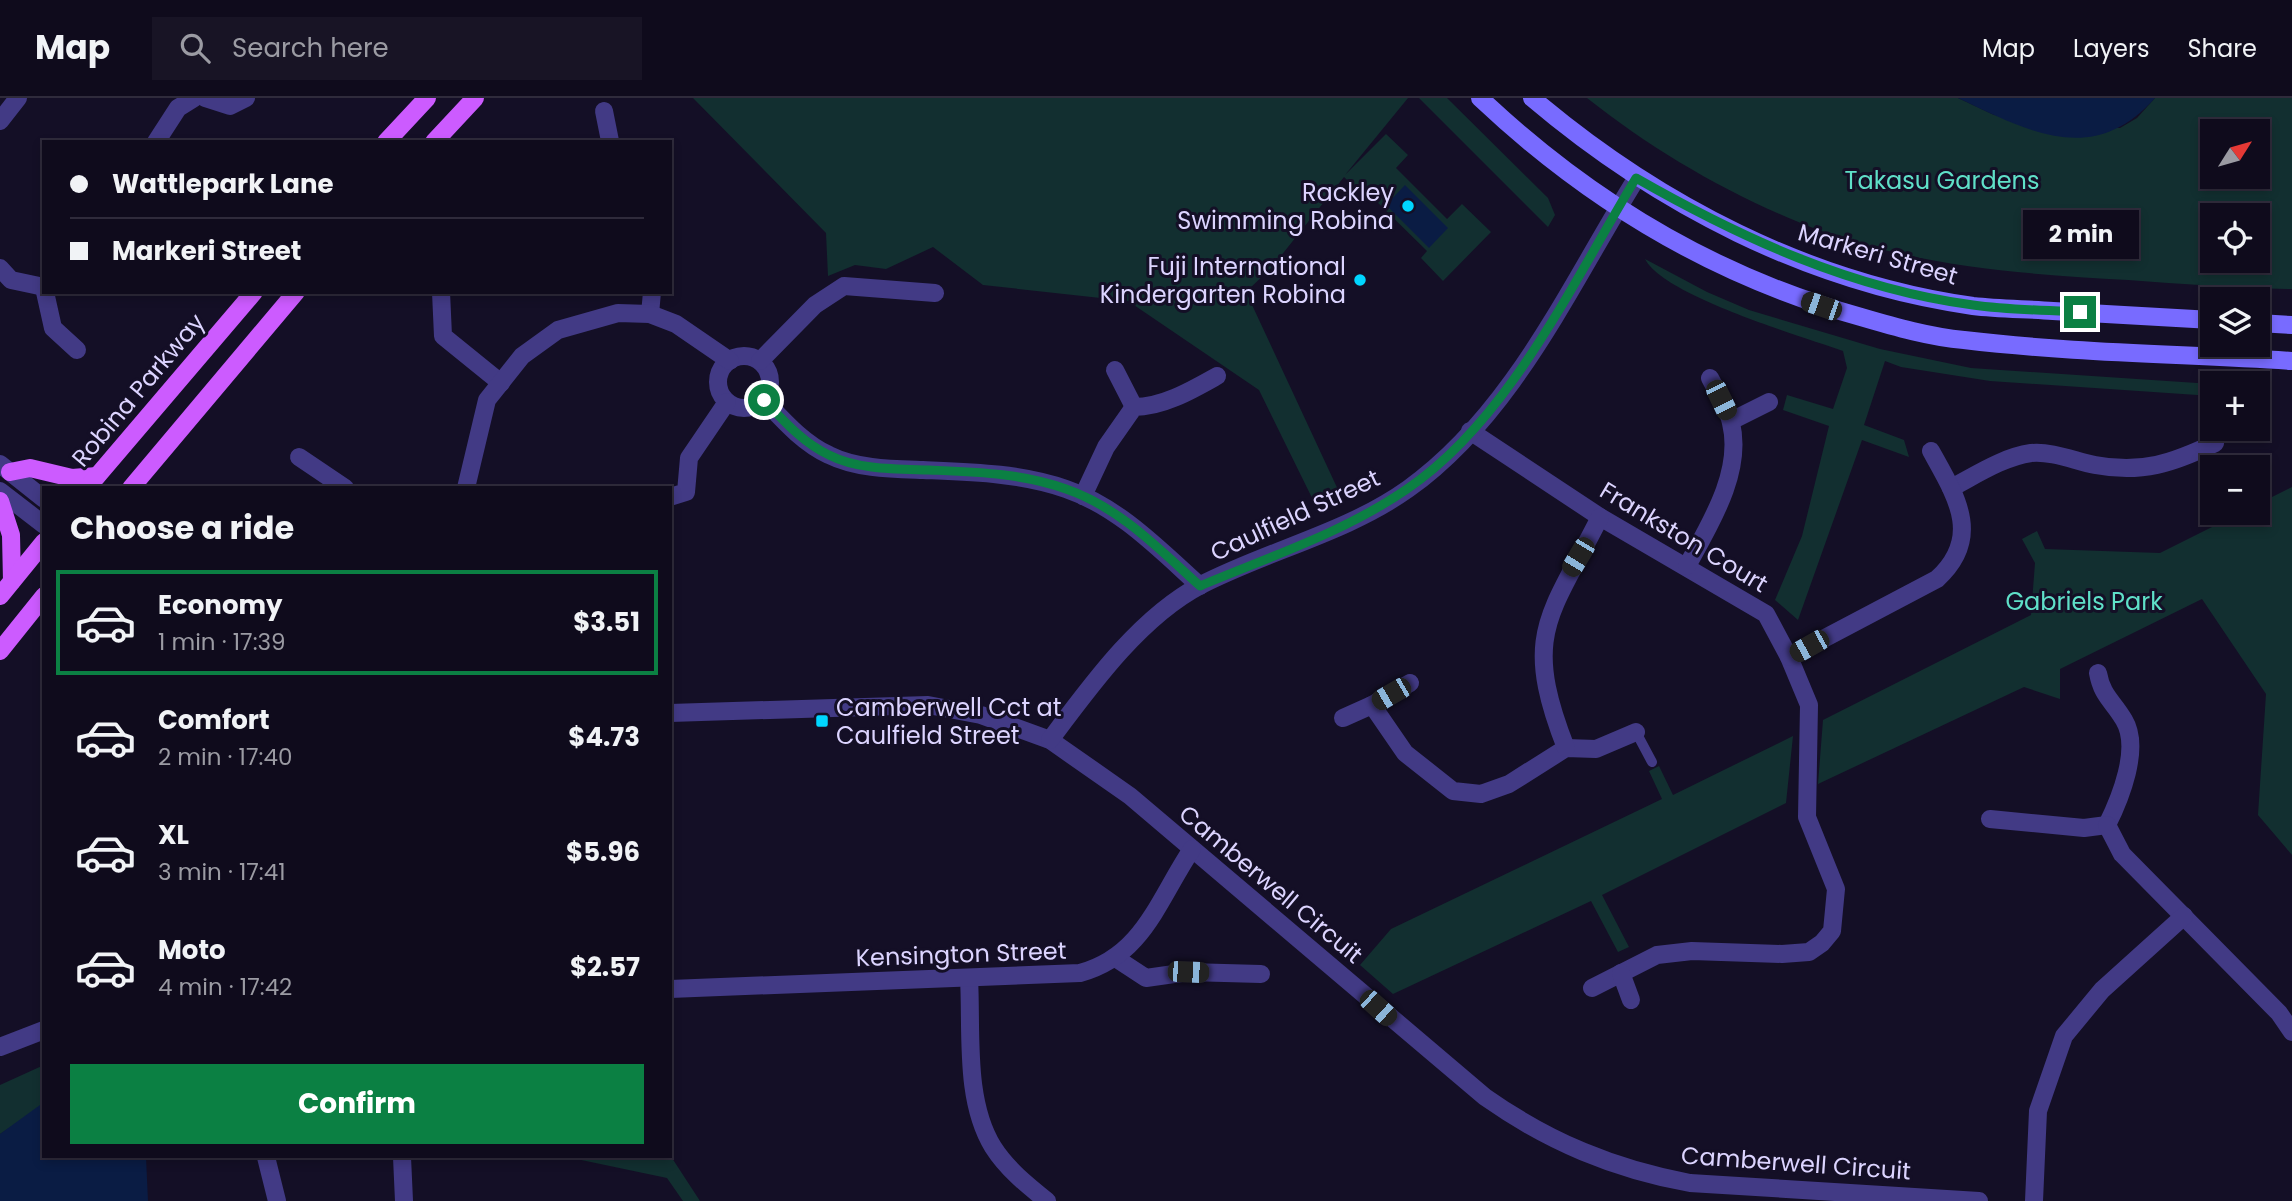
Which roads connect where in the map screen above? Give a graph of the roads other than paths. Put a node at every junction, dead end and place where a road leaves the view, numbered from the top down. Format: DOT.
graph roads {
  1 [pos="18,98"];
  2 [pos="194,98"];
  3 [pos="205,98"];
  4 [pos="246,98"];
  5 [pos="427,98"];
  6 [pos="475,98"];
  7 [pos="1480,98"];
  8 [pos="1532,98"];
  9 [pos="604,111"];
  10 [pos="0,121"];
  11 [pos="157,140"];
  12 [pos="388,140"];
  13 [pos="436,140"];
  14 [pos="609,140"];
  15 [pos="1636,178"];
  16 [pos="1617,209"];
  17 [pos="0,268"];
  18 [pos="42,287"];
  19 [pos="936,293"];
  20 [pos="45,294"];
  21 [pos="252,294"];
  22 [pos="294,294"];
  23 [pos="441,294"];
  24 [pos="652,294"];
  25 [pos="650,314"];
  26 [pos="2200,319"];
  27 [pos="2270,324"];
  28 [pos="2292,325"];
  29 [pos="76,350"];
  30 [pos="730,361"];
  31 [pos="2292,361"];
  32 [pos="760,362"];
  33 [pos="1115,370"];
  34 [pos="1217,376"];
  35 [pos="1710,378"];
  36 [pos="501,383"];
  37 [pos="764,400"];
  38 [pos="727,402"];
  39 [pos="1769,402"];
  40 [pos="1134,407"];
  41 [pos="1731,421"];
  42 [pos="1470,431"];
  43 [pos="2215,443"];
  44 [pos="1931,451"];
  45 [pos="299,457"];
  46 [pos="5,468"];
  47 [pos="92,482"];
  48 [pos="133,486"];
  49 [pos="342,486"];
  50 [pos="466,486"];
  51 [pos="1951,488"];
  52 [pos="0,491"];
  53 [pos="672,496"];
  54 [pos="1083,496"];
  55 [pos="42,497"];
  56 [pos="0,501"];
  57 [pos="1600,517"];
  58 [pos="42,523"];
  59 [pos="42,544"];
  60 [pos="1687,566"];
  61 [pos="12,581"];
  62 [pos="1200,586"];
  63 [pos="0,596"];
  64 [pos="42,598"];
  65 [pos="0,651"];
  66 [pos="1789,657"];
  67 [pos="2098,673"];
  68 [pos="1410,683"];
  69 [pos="1373,705"];
  70 [pos="672,713"];
  71 [pos="1343,718"];
  72 [pos="1636,732"];
  73 [pos="1051,740"];
  74 [pos="1566,748"];
  75 [pos="1652,762"];
  76 [pos="1990,819"];
  77 [pos="2107,825"];
  78 [pos="1192,849"];
  79 [pos="2184,916"];
  80 [pos="1117,959"];
  81 [pos="1621,973"];
  82 [pos="1261,974"];
  83 [pos="969,978"];
  84 [pos="1592,988"];
  85 [pos="672,989"];
  86 [pos="1631,1000"];
  87 [pos="42,1031"];
  88 [pos="2292,1032"];
  89 [pos="0,1046"];
  90 [pos="266,1158"];
  91 [pos="402,1158"];
  92 [pos="1833,1197"];
  93 [pos="277,1201"];
  94 [pos="404,1201"];
  95 [pos="1046,1201"];
  96 [pos="1979,1201"];
  97 [pos="2034,1201"];
  1 -- 10 [label="street"];
  2 -- 11 [label="street"];
  3 -- 4 [label="street"];
  5 -- 12 [label="main road"];
  6 -- 13 [label="main road"];
  7 -- 16 [label="main road"];
  8 -- 15 [label="main road, Markeri Street"];
  9 -- 14 [label="street"];
  15 -- 16 [label="street, Caulfield Street"];
  15 -- 26 [label="main road, Markeri Street"];
  16 -- 31 [label="main road"];
  16 -- 42 [label="street, Caulfield Street"];
  17 -- 18 [label="street"];
  19 -- 32 [label="street"];
  20 -- 29 [label="street"];
  21 -- 47 [label="main road, Robina Parkway"];
  22 -- 48 [label="main road"];
  23 -- 36 [label="street"];
  24 -- 25 [label="street"];
  25 -- 30 [label="street"];
  25 -- 36 [label="street"];
  27 -- 28 [label="main road"];
  30 -- 32 [label="street"];
  30 -- 38 [label="street"];
  32 -- 37 [label="street"];
  33 -- 40 [label="street"];
  34 -- 40 [label="street"];
  35 -- 41 [label="street"];
  36 -- 50 [label="street"];
  37 -- 38 [label="street"];
  37 -- 54 [label="street"];
  38 -- 53 [label="street"];
  39 -- 41 [label="street"];
  40 -- 54 [label="street"];
  41 -- 60 [label="street"];
  42 -- 57 [label="street, Frankston Court"];
  42 -- 62 [label="street, Caulfield Street"];
  43 -- 51 [label="street"];
  44 -- 51 [label="street"];
  45 -- 49 [label="street"];
  46 -- 47 [label="main road"];
  46 -- 55 [label="street"];
  51 -- 66 [label="street"];
  52 -- 58 [label="street"];
  54 -- 62 [label="street"];
  56 -- 61 [label="main road"];
  57 -- 60 [label="street, Frankston Court"];
  57 -- 74 [label="street"];
  59 -- 61 [label="main road"];
  60 -- 66 [label="street, Frankston Court"];
  61 -- 63 [label="main road"];
  62 -- 73 [label="street, Caulfield Street"];
  64 -- 65 [label="main road"];
  66 -- 81 [label="street, Frankston Court"];
  67 -- 77 [label="street"];
  68 -- 69 [label="street"];
  69 -- 71 [label="street"];
  69 -- 74 [label="street"];
  70 -- 73 [label="street, Camberwell Circuit"];
  72 -- 74 [label="street"];
  72 -- 75 [label="lane"];
  73 -- 78 [label="street, Camberwell Circuit"];
  76 -- 77 [label="street"];
  77 -- 79 [label="street"];
  78 -- 80 [label="street, Kensington Street"];
  78 -- 92 [label="street, Camberwell Circuit"];
  79 -- 88 [label="street"];
  79 -- 97 [label="street"];
  80 -- 82 [label="street"];
  80 -- 83 [label="street, Kensington Street"];
  81 -- 84 [label="street, Frankston Court"];
  81 -- 86 [label="street"];
  83 -- 85 [label="street, Kensington Street"];
  83 -- 95 [label="street"];
  87 -- 89 [label="street"];
  90 -- 93 [label="street"];
  91 -- 94 [label="street"];
  92 -- 96 [label="street, Camberwell Circuit"];
}
